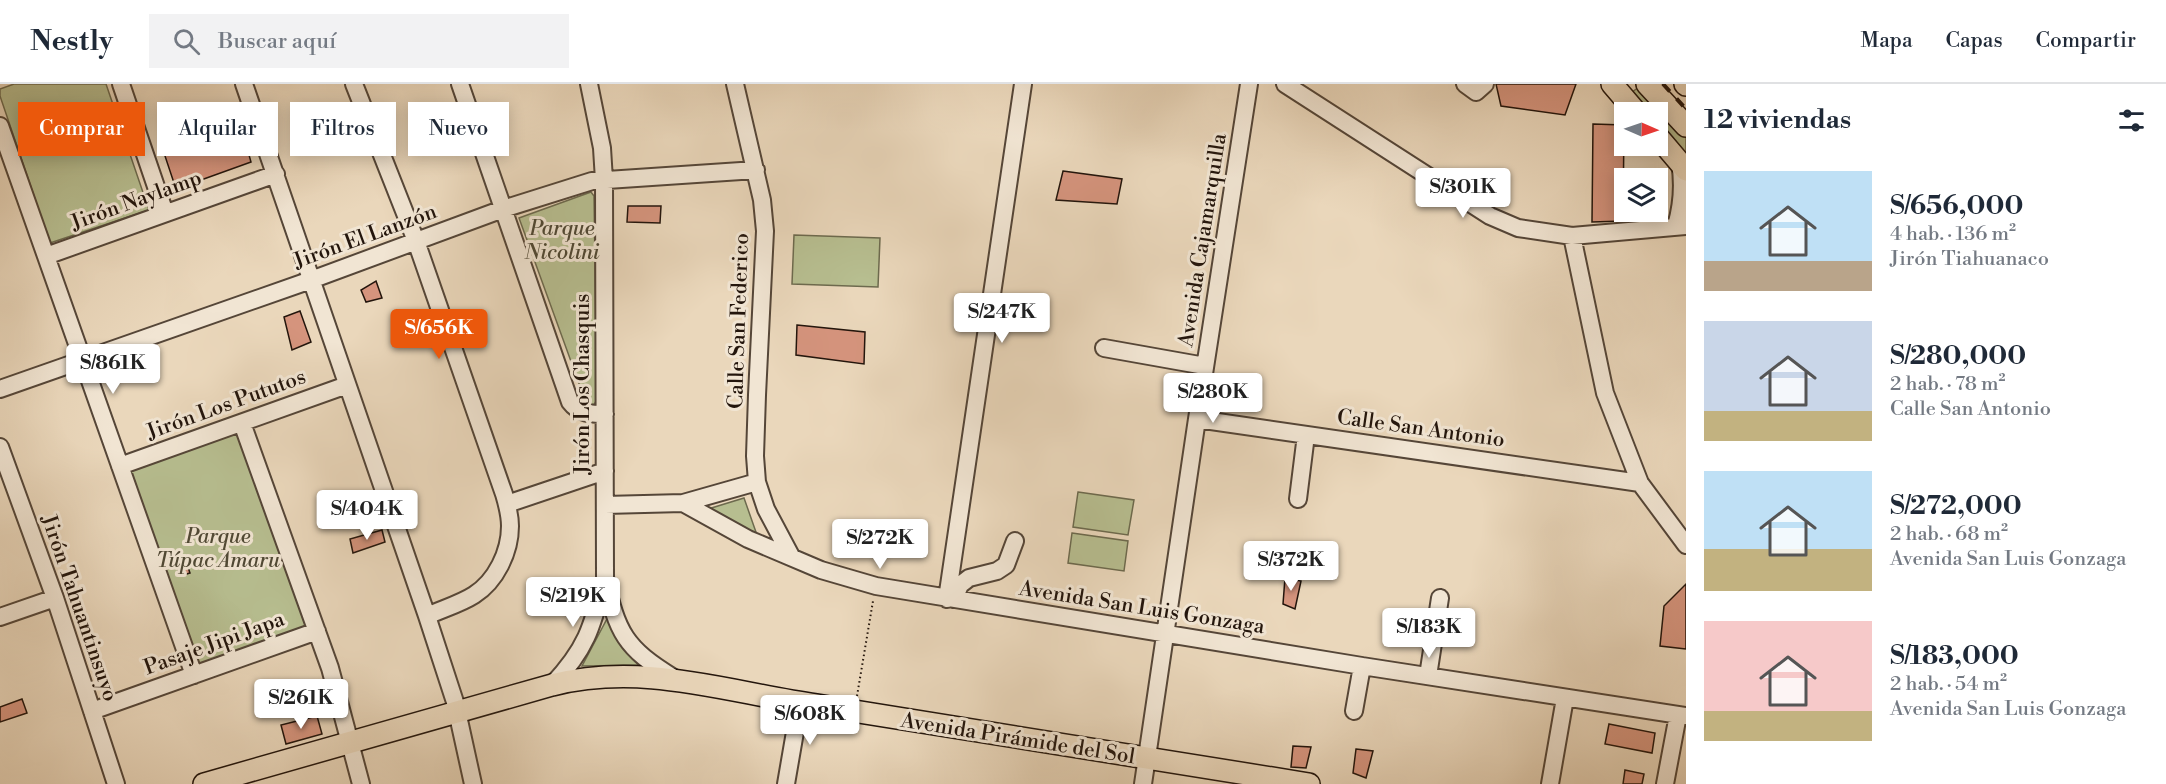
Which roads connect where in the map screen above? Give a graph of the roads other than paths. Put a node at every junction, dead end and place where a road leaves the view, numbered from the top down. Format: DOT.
graph roads {
  1 [pos="121,84"];
  2 [pos="244,84"];
  3 [pos="354,84"];
  4 [pos="460,84"];
  5 [pos="589,84"];
  6 [pos="735,84"];
  7 [pos="1023,84"];
  8 [pos="1249,84"];
  9 [pos="1285,84"];
  10 [pos="1465,84"];
  11 [pos="1485,84"];
  12 [pos="1612,84"];
  13 [pos="1647,84"];
  14 [pos="1627,102"];
  15 [pos="0,126"];
  16 [pos="1686,126"];
  17 [pos="1668,149"];
  18 [pos="1683,167"];
  19 [pos="756,170"];
  20 [pos="276,174"];
  21 [pos="604,180"];
  22 [pos="503,209"];
  23 [pos="165,213"];
  24 [pos="1681,226"];
  25 [pos="1572,236"];
  26 [pos="416,241"];
  27 [pos="46,256"];
  28 [pos="312,279"];
  29 [pos="1104,348"];
  30 [pos="83,361"];
  31 [pos="1205,366"];
  32 [pos="347,385"];
  33 [pos="0,389"];
  34 [pos="604,414"];
  35 [pos="1197,419"];
  36 [pos="242,423"];
  37 [pos="1306,435"];
  38 [pos="0,447"];
  39 [pos="120,466"];
  40 [pos="605,471"];
  41 [pos="757,482"];
  42 [pos="1640,483"];
  43 [pos="1298,500"];
  44 [pos="683,503"];
  45 [pos="507,504"];
  46 [pos="605,505"];
  47 [pos="1015,541"];
  48 [pos="1686,545"];
  49 [pos="791,556"];
  50 [pos="605,577"];
  51 [pos="55,598"];
  52 [pos="1440,598"];
  53 [pos="950,599"];
  54 [pos="427,616"];
  55 [pos="0,617"];
  56 [pos="317,631"];
  57 [pos="1166,634"];
  58 [pos="1362,666"];
  59 [pos="194,675"];
  60 [pos="1428,676"];
  61 [pos="674,678"];
  62 [pos="552,685"];
  63 [pos="1565,698"];
  64 [pos="800,703"];
  65 [pos="92,711"];
  66 [pos="1354,711"];
  67 [pos="457,713"];
  68 [pos="1682,716"];
  69 [pos="351,743"];
  70 [pos="1147,758"];
  71 [pos="116,784"];
  72 [pos="204,784"];
  73 [pos="361,784"];
  74 [pos="473,784"];
  75 [pos="786,784"];
  76 [pos="1143,784"];
  77 [pos="1309,784"];
  78 [pos="1550,784"];
  79 [pos="1665,784"];
  1 -- 23 [label="street"];
  2 -- 20 [label="street"];
  3 -- 26 [label="street"];
  4 -- 22 [label="street"];
  5 -- 21 [label="street, Jirón Los Chasquis"];
  6 -- 19 [label="street, Calle San Federico"];
  7 -- 53 [label="street"];
  8 -- 31 [label="street, Avenida Cajamarquilla"];
  9 -- 25 [label="street"];
  10 -- 11 [label="street"];
  12 -- 14 [label="main road"];
  13 -- 16 [label="main road"];
  15 -- 27 [label="street"];
  17 -- 18 [label="main road"];
  18 -- 24 [label="street"];
  19 -- 21 [label="street, Jirón El Lanzón"];
  19 -- 41 [label="street, Calle San Federico"];
  20 -- 23 [label="street, Jirón Naylamp"];
  20 -- 28 [label="street"];
  21 -- 22 [label="street, Jirón El Lanzón"];
  21 -- 34 [label="street, Jirón Los Chasquis"];
  22 -- 26 [label="street, Jirón El Lanzón"];
  22 -- 34 [label="street"];
  23 -- 27 [label="street, Jirón Naylamp"];
  24 -- 25 [label="street"];
  25 -- 42 [label="street"];
  26 -- 28 [label="street, Jirón El Lanzón"];
  26 -- 45 [label="street"];
  27 -- 30 [label="street"];
  28 -- 30 [label="street, Jirón El Lanzón"];
  28 -- 32 [label="street"];
  29 -- 31 [label="street"];
  30 -- 33 [label="street, Jirón El Lanzón"];
  30 -- 39 [label="street"];
  31 -- 35 [label="street, Avenida Cajamarquilla"];
  32 -- 36 [label="street, Jirón Los Pututos"];
  32 -- 54 [label="street"];
  34 -- 40 [label="street, Jirón Los Chasquis"];
  35 -- 37 [label="street, Calle San Antonio"];
  35 -- 57 [label="street, Avenida Cajamarquilla"];
  36 -- 39 [label="street, Jirón Los Pututos"];
  36 -- 56 [label="street"];
  37 -- 42 [label="street, Calle San Antonio"];
  37 -- 43 [label="street"];
  38 -- 51 [label="street, Jirón Tahuantinsuyo"];
  39 -- 59 [label="street"];
  40 -- 45 [label="street"];
  40 -- 46 [label="street, Jirón Los Chasquis"];
  41 -- 44 [label="street"];
  41 -- 49 [label="street, Calle San Federico"];
  42 -- 48 [label="street"];
  44 -- 46 [label="street"];
  44 -- 49 [label="street, Avenida San Luis Gonzaga"];
  45 -- 54 [label="street"];
  46 -- 50 [label="street, Jirón Los Chasquis"];
  47 -- 53 [label="street"];
  49 -- 53 [label="street, Avenida San Luis Gonzaga"];
  50 -- 61 [label="street, Jirón Los Chasquis"];
  50 -- 62 [label="street, Jirón Los Chasquis"];
  51 -- 55 [label="street"];
  51 -- 65 [label="street, Jirón Tahuantinsuyo"];
  52 -- 60 [label="street"];
  53 -- 57 [label="street, Avenida San Luis Gonzaga"];
  54 -- 67 [label="street"];
  56 -- 59 [label="street, Pasaje Jipi Japa"];
  56 -- 69 [label="street"];
  57 -- 58 [label="street, Avenida San Luis Gonzaga"];
  57 -- 70 [label="street, Avenida Cajamarquilla"];
  58 -- 60 [label="street, Avenida San Luis Gonzaga"];
  58 -- 66 [label="street"];
  59 -- 65 [label="street, Pasaje Jipi Japa"];
  60 -- 63 [label="street, Avenida San Luis Gonzaga"];
  61 -- 62 [label="main road, Avenida Pirámide del Sol"];
  61 -- 64 [label="main road, Avenida Pirámide del Sol"];
  62 -- 67 [label="main road, Avenida Pirámide del Sol"];
  63 -- 68 [label="street, Avenida San Luis Gonzaga"];
  63 -- 78 [label="street"];
  64 -- 70 [label="main road, Avenida Pirámide del Sol"];
  64 -- 75 [label="street"];
  65 -- 71 [label="street, Jirón Tahuantinsuyo"];
  67 -- 69 [label="main road, Avenida Pirámide del Sol"];
  67 -- 74 [label="street"];
  68 -- 79 [label="street"];
  69 -- 72 [label="main road, Avenida Pirámide del Sol"];
  69 -- 73 [label="street"];
  70 -- 76 [label="street, Avenida Cajamarquilla"];
  70 -- 77 [label="main road, Avenida Pirámide del Sol"];
}
